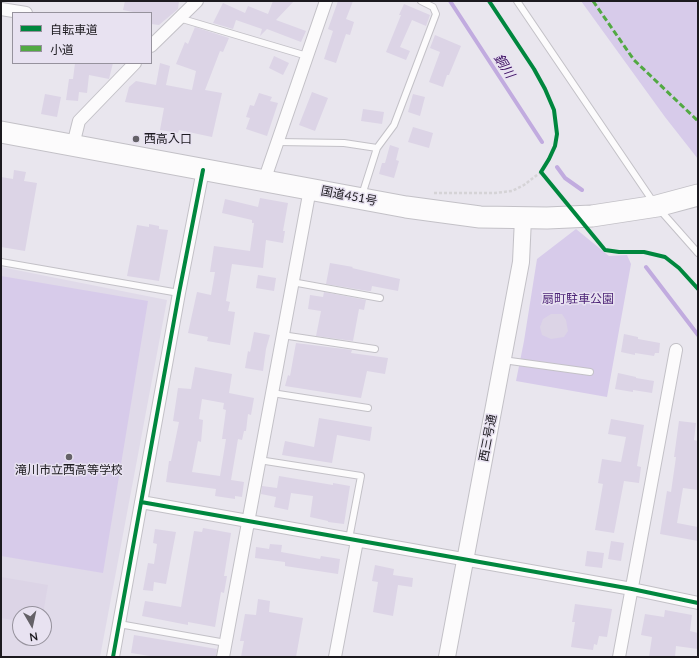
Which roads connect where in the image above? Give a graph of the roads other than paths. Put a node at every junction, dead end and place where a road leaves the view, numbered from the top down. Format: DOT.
graph roads {
  1 [pos="197,1"];
  2 [pos="326,1"];
  3 [pos="422,1"];
  4 [pos="517,1"];
  5 [pos="1,9"];
  6 [pos="20,12"];
  7 [pos="179,18"];
  8 [pos="156,36"];
  9 [pos="307,56"];
  10 [pos="134,64"];
  11 [pos="1,132"];
  12 [pos="278,142"];
  13 [pos="73,145"];
  14 [pos="377,148"];
  15 [pos="203,170"];
  16 [pos="264,181"];
  17 [pos="310,189"];
  18 [pos="691,197"];
  19 [pos="360,198"];
  20 [pos="657,206"];
  21 [pos="523,218"];
  22 [pos="698,253"];
  23 [pos="1,262"];
  24 [pos="292,282"];
  25 [pos="179,293"];
  26 [pos="380,298"];
  27 [pos="282,335"];
  28 [pos="375,349"];
  29 [pos="676,350"];
  30 [pos="504,360"];
  31 [pos="590,372"];
  32 [pos="272,393"];
  33 [pos="368,408"];
  34 [pos="259,460"];
  35 [pos="141,502"];
  36 [pos="248,521"];
  37 [pos="353,540"];
  38 [pos="465,560"];
  39 [pos="632,590"];
  40 [pos="698,603"];
  41 [pos="119,624"];
  42 [pos="226,643"];
  43 [pos="113,657"];
  44 [pos="223,657"];
  45 [pos="335,657"];
  46 [pos="447,657"];
  47 [pos="620,657"];
  1 -- 7 [label="street"];
  2 -- 9 [label="street"];
  3 -- 14 [label="lane"];
  4 -- 20 [label="lane"];
  5 -- 6 [label="street"];
  7 -- 8 [label="street"];
  7 -- 9 [label="lane"];
  9 -- 12 [label="street"];
  10 -- 13 [label="street"];
  11 -- 13 [label="highway, 国道451号"];
  12 -- 14 [label="lane"];
  12 -- 16 [label="street"];
  13 -- 15 [label="highway, 国道451号"];
  14 -- 19 [label="lane"];
  15 -- 16 [label="highway, 国道451号"];
  15 -- 25 [label="street"];
  16 -- 17 [label="highway, 国道451号"];
  17 -- 19 [label="highway, 国道451号"];
  17 -- 24 [label="street"];
  18 -- 20 [label="highway, 国道451号"];
  19 -- 21 [label="highway, 国道451号"];
  20 -- 21 [label="highway, 国道451号"];
  20 -- 22 [label="lane"];
  21 -- 30 [label="street, 西三号通"];
  23 -- 25 [label="lane"];
  24 -- 26 [label="lane"];
  24 -- 27 [label="street"];
  25 -- 35 [label="street"];
  27 -- 28 [label="lane"];
  27 -- 32 [label="street"];
  29 -- 39 [label="street"];
  30 -- 31 [label="lane"];
  30 -- 38 [label="street, 西三号通"];
  32 -- 33 [label="lane"];
  32 -- 34 [label="street"];
  34 -- 36 [label="street"];
  34 -- 37 [label="lane"];
  35 -- 36 [label="street"];
  35 -- 41 [label="street"];
  36 -- 37 [label="street"];
  36 -- 42 [label="street"];
  37 -- 38 [label="street"];
  37 -- 45 [label="street"];
  38 -- 39 [label="street"];
  38 -- 46 [label="street, 西三号通"];
  39 -- 40 [label="street"];
  39 -- 47 [label="street"];
  41 -- 42 [label="lane"];
  41 -- 43 [label="street"];
  42 -- 44 [label="street"];
}
